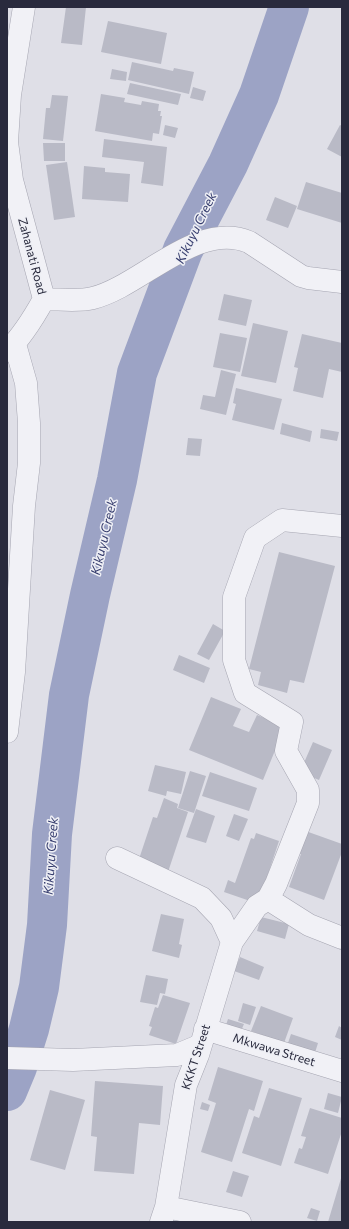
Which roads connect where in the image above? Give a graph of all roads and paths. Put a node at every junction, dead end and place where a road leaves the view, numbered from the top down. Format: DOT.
graph roads {
  1 [pos="24,7"];
  2 [pos="9,180"];
  3 [pos="342,282"];
  4 [pos="44,299"];
  5 [pos="11,348"];
  6 [pos="342,526"];
  7 [pos="7,732"];
  8 [pos="117,858"];
  9 [pos="268,899"];
  10 [pos="342,938"];
  11 [pos="232,942"];
  12 [pos="203,1037"];
  13 [pos="7,1058"];
  14 [pos="342,1071"];
  15 [pos="163,1215"];
  16 [pos="240,1222"];
  1 -- 2 [label="street, Zahanati Road"];
  2 -- 4 [label="street, Zahanati Road"];
  3 -- 4 [label="street"];
  4 -- 5 [label="street, Zahanati Road"];
  5 -- 7 [label="street"];
  6 -- 9 [label="street, KKKT Street"];
  8 -- 11 [label="street"];
  9 -- 10 [label="street"];
  9 -- 11 [label="street, KKKT Street"];
  11 -- 12 [label="street, KKKT Street"];
  12 -- 13 [label="street"];
  12 -- 14 [label="street, Mkwawa Street"];
  12 -- 15 [label="street, KKKT Street"];
  15 -- 16 [label="street"];
}
